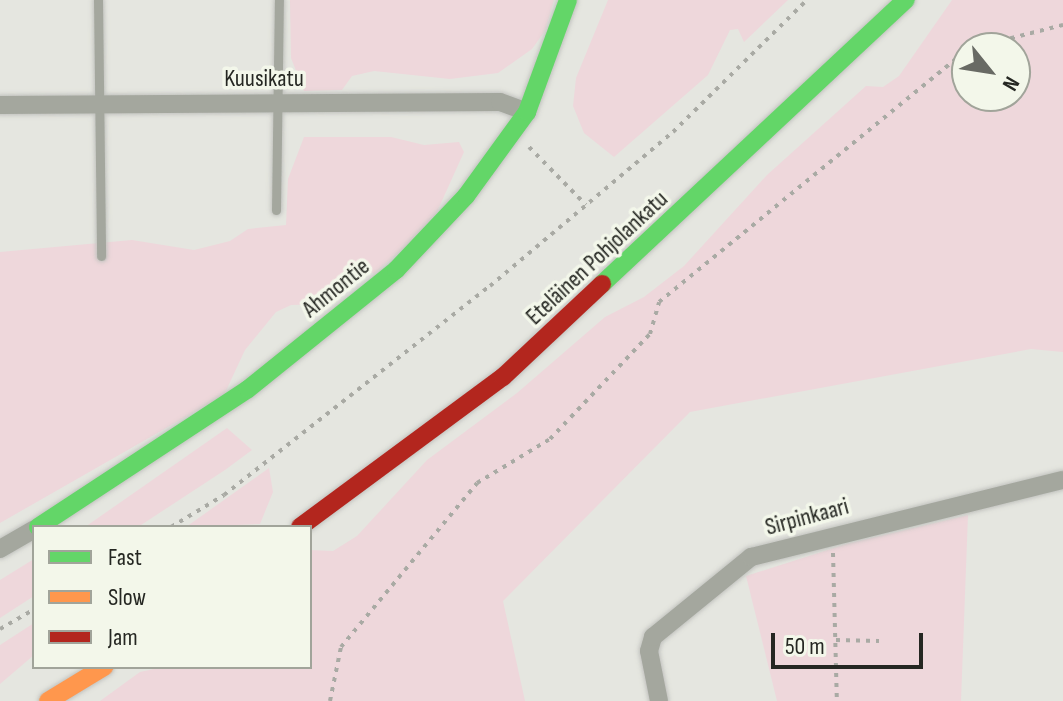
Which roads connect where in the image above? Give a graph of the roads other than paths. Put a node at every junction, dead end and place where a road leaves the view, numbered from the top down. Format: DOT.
graph roads {
  1 [pos="98,0"];
  2 [pos="279,0"];
  3 [pos="568,0"];
  4 [pos="906,0"];
  5 [pos="277,103"];
  6 [pos="100,104"];
  7 [pos="0,105"];
  8 [pos="527,112"];
  9 [pos="276,210"];
  10 [pos="101,256"];
  11 [pos="1063,480"];
  12 [pos="41,525"];
  13 [pos="303,525"];
  14 [pos="32,530"];
  15 [pos="0,549"];
  16 [pos="101,669"];
  17 [pos="107,669"];
  18 [pos="48,701"];
  19 [pos="64,701"];
  20 [pos="659,701"];
  1 -- 6 [label="lane"];
  2 -- 5 [label="lane"];
  3 -- 8 [label="main road, Ahmontie"];
  4 -- 13 [label="main road, Eteläinen Pohjolankatu"];
  5 -- 6 [label="street, Kuusikatu"];
  5 -- 8 [label="street, Kuusikatu"];
  5 -- 9 [label="lane"];
  6 -- 7 [label="street, Kuusikatu"];
  6 -- 10 [label="lane"];
  8 -- 12 [label="main road, Ahmontie"];
  11 -- 20 [label="street, Sirpinkaari"];
  14 -- 15 [label="street, Ahmontie"];
  16 -- 18 [label="main road"];
  17 -- 19 [label="main road"];
}
